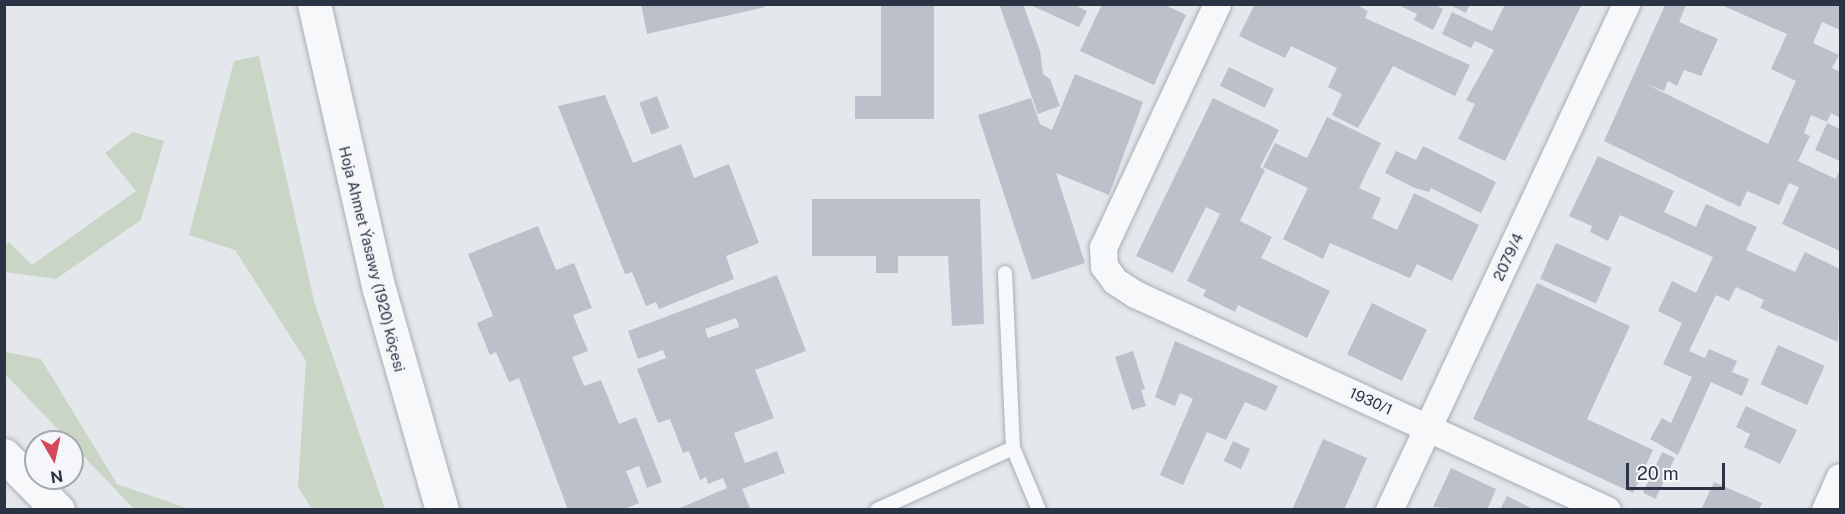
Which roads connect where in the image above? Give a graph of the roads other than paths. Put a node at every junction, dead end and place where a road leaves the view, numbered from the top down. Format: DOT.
graph roads {
  1 [pos="314,4"];
  2 [pos="1217,4"];
  3 [pos="1626,4"];
  4 [pos="1005,273"];
  5 [pos="1429,428"];
  6 [pos="1013,448"];
  7 [pos="4,455"];
  8 [pos="1840,477"];
  9 [pos="58,510"];
  10 [pos="442,510"];
  11 [pos="877,510"];
  12 [pos="1039,510"];
  13 [pos="1389,510"];
  14 [pos="1607,510"];
  15 [pos="1826,510"];
  1 -- 10 [label="street, Hoja Ahmet Ýasawy (1920) köçesi"];
  2 -- 5 [label="street, 1930/1"];
  3 -- 5 [label="street, 2079/4 / 2079/4"];
  4 -- 6 [label="lane"];
  5 -- 13 [label="street, 2079/4 / 2079/4"];
  5 -- 14 [label="street, 1930/1"];
  6 -- 11 [label="lane"];
  6 -- 12 [label="lane"];
  7 -- 9 [label="street"];
  8 -- 15 [label="street"];
}
